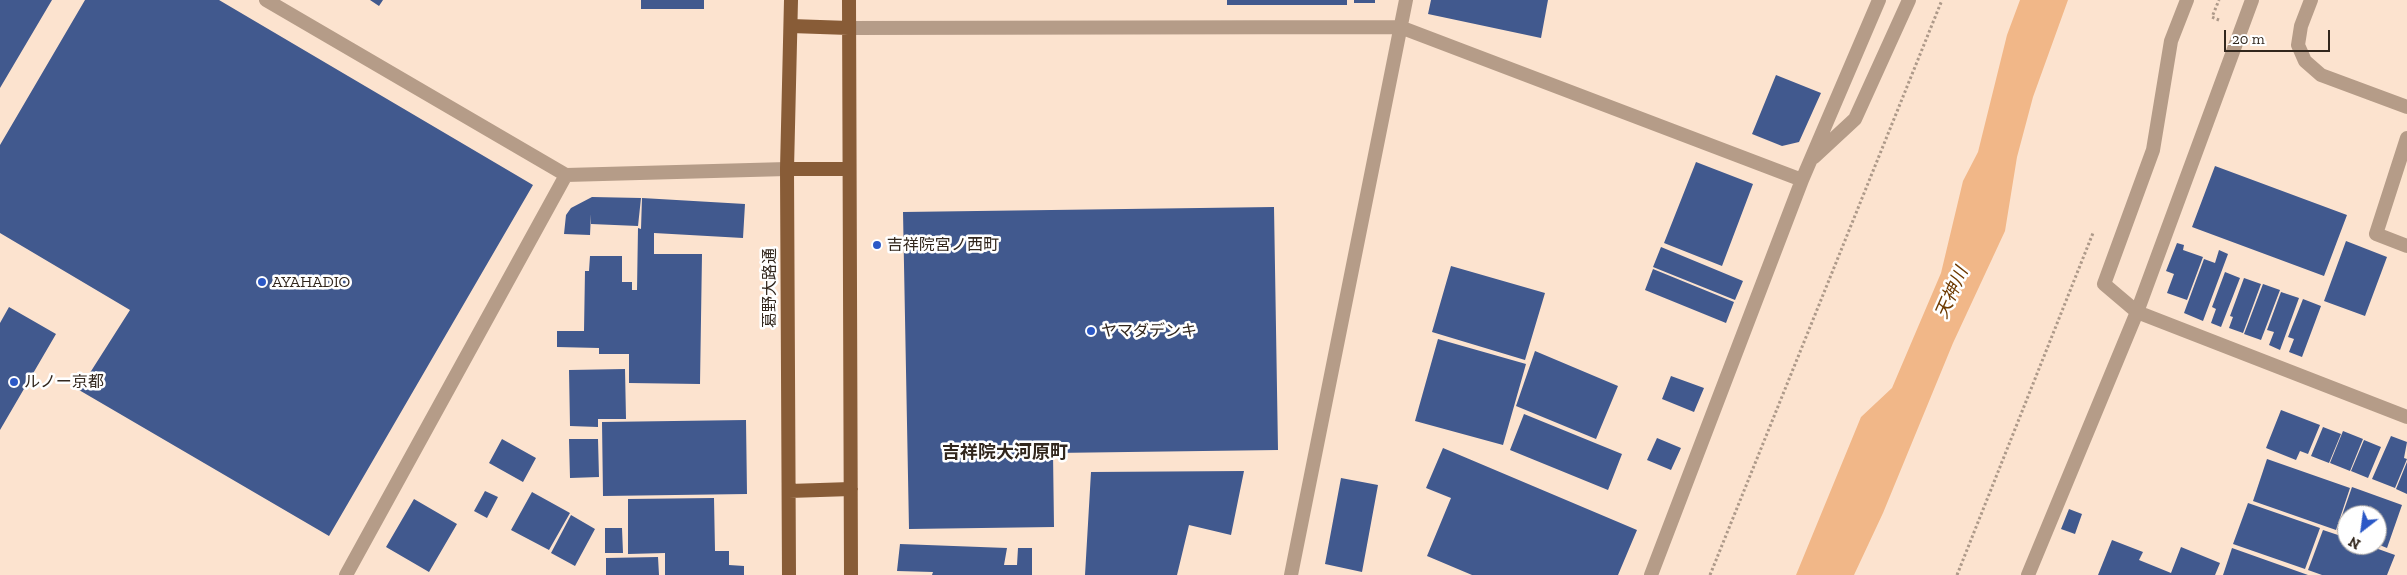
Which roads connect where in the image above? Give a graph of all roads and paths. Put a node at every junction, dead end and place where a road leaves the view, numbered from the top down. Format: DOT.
graph roads {
  1 [pos="266,0"];
  2 [pos="791,0"];
  3 [pos="849,0"];
  4 [pos="1406,0"];
  5 [pos="1879,0"];
  6 [pos="1909,0"];
  7 [pos="1942,0"];
  8 [pos="2187,0"];
  9 [pos="2219,0"];
  10 [pos="2252,0"];
  11 [pos="2311,0"];
  12 [pos="2213,14"];
  13 [pos="791,26"];
  14 [pos="1400,27"];
  15 [pos="849,28"];
  16 [pos="2407,108"];
  17 [pos="2407,138"];
  18 [pos="1810,160"];
  19 [pos="787,169"];
  20 [pos="849,169"];
  21 [pos="566,175"];
  22 [pos="1802,180"];
  23 [pos="2096,226"];
  24 [pos="2407,246"];
  25 [pos="2138,312"];
  26 [pos="2407,417"];
  27 [pos="851,489"];
  28 [pos="789,491"];
  29 [pos="346,575"];
  30 [pos="789,575"];
  31 [pos="851,575"];
  32 [pos="1291,575"];
  33 [pos="1652,575"];
  34 [pos="1710,575"];
  35 [pos="1957,575"];
  36 [pos="2028,575"];
  1 -- 21 [label="street"];
  2 -- 13 [label="main road, 葛野大路通"];
  3 -- 15 [label="main road"];
  4 -- 14 [label="street"];
  5 -- 18 [label="street"];
  6 -- 18 [label="street"];
  7 -- 34 [label="path"];
  8 -- 25 [label="street"];
  9 -- 12 [label="path"];
  10 -- 25 [label="street"];
  11 -- 16 [label="street"];
  13 -- 15 [label="main road"];
  13 -- 19 [label="main road, 葛野大路通"];
  14 -- 15 [label="street"];
  14 -- 22 [label="street"];
  14 -- 32 [label="street"];
  15 -- 20 [label="main road"];
  17 -- 24 [label="street"];
  18 -- 22 [label="street"];
  19 -- 20 [label="main road"];
  19 -- 21 [label="street"];
  19 -- 28 [label="main road, 葛野大路通"];
  20 -- 27 [label="main road"];
  21 -- 29 [label="street"];
  22 -- 33 [label="street"];
  23 -- 35 [label="path"];
  25 -- 26 [label="street"];
  25 -- 36 [label="street"];
  27 -- 28 [label="main road"];
  27 -- 31 [label="main road"];
  28 -- 30 [label="main road, 葛野大路通"];
}
